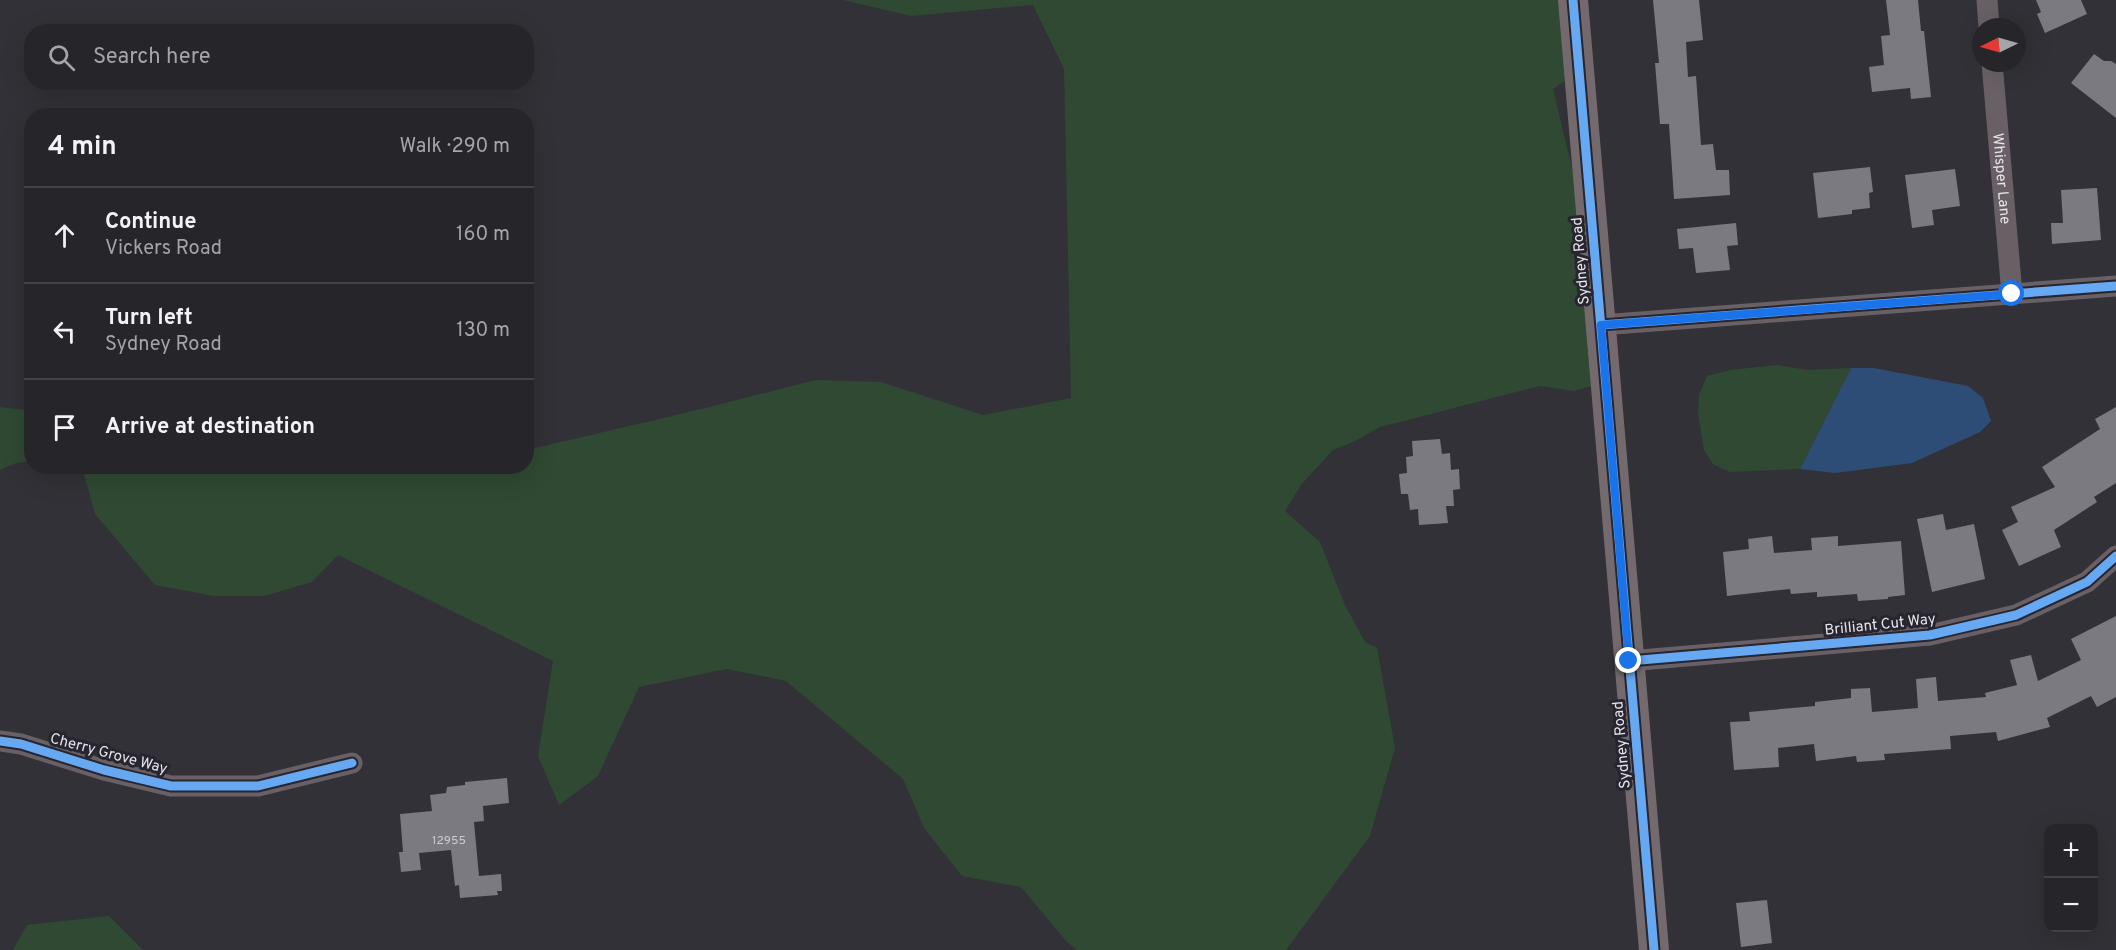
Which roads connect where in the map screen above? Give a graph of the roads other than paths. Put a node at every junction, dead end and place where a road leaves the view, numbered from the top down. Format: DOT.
graph roads {
  1 [pos="1573,0"];
  2 [pos="1987,0"];
  3 [pos="1988,18"];
  4 [pos="1993,72"];
  5 [pos="2116,286"];
  6 [pos="2012,294"];
  7 [pos="1601,325"];
  8 [pos="2116,556"];
  9 [pos="1629,661"];
  10 [pos="0,741"];
  11 [pos="352,763"];
  12 [pos="1654,950"];
  1 -- 7 [label="street, Sydney Road"];
  2 -- 3 [label="street"];
  4 -- 6 [label="street, Whisper Lane"];
  5 -- 6 [label="street"];
  6 -- 7 [label="street"];
  7 -- 9 [label="street, Sydney Road"];
  8 -- 9 [label="street, Brilliant Cut Way"];
  9 -- 12 [label="street, Sydney Road"];
  10 -- 11 [label="street, Cherry Grove Way"];
}
